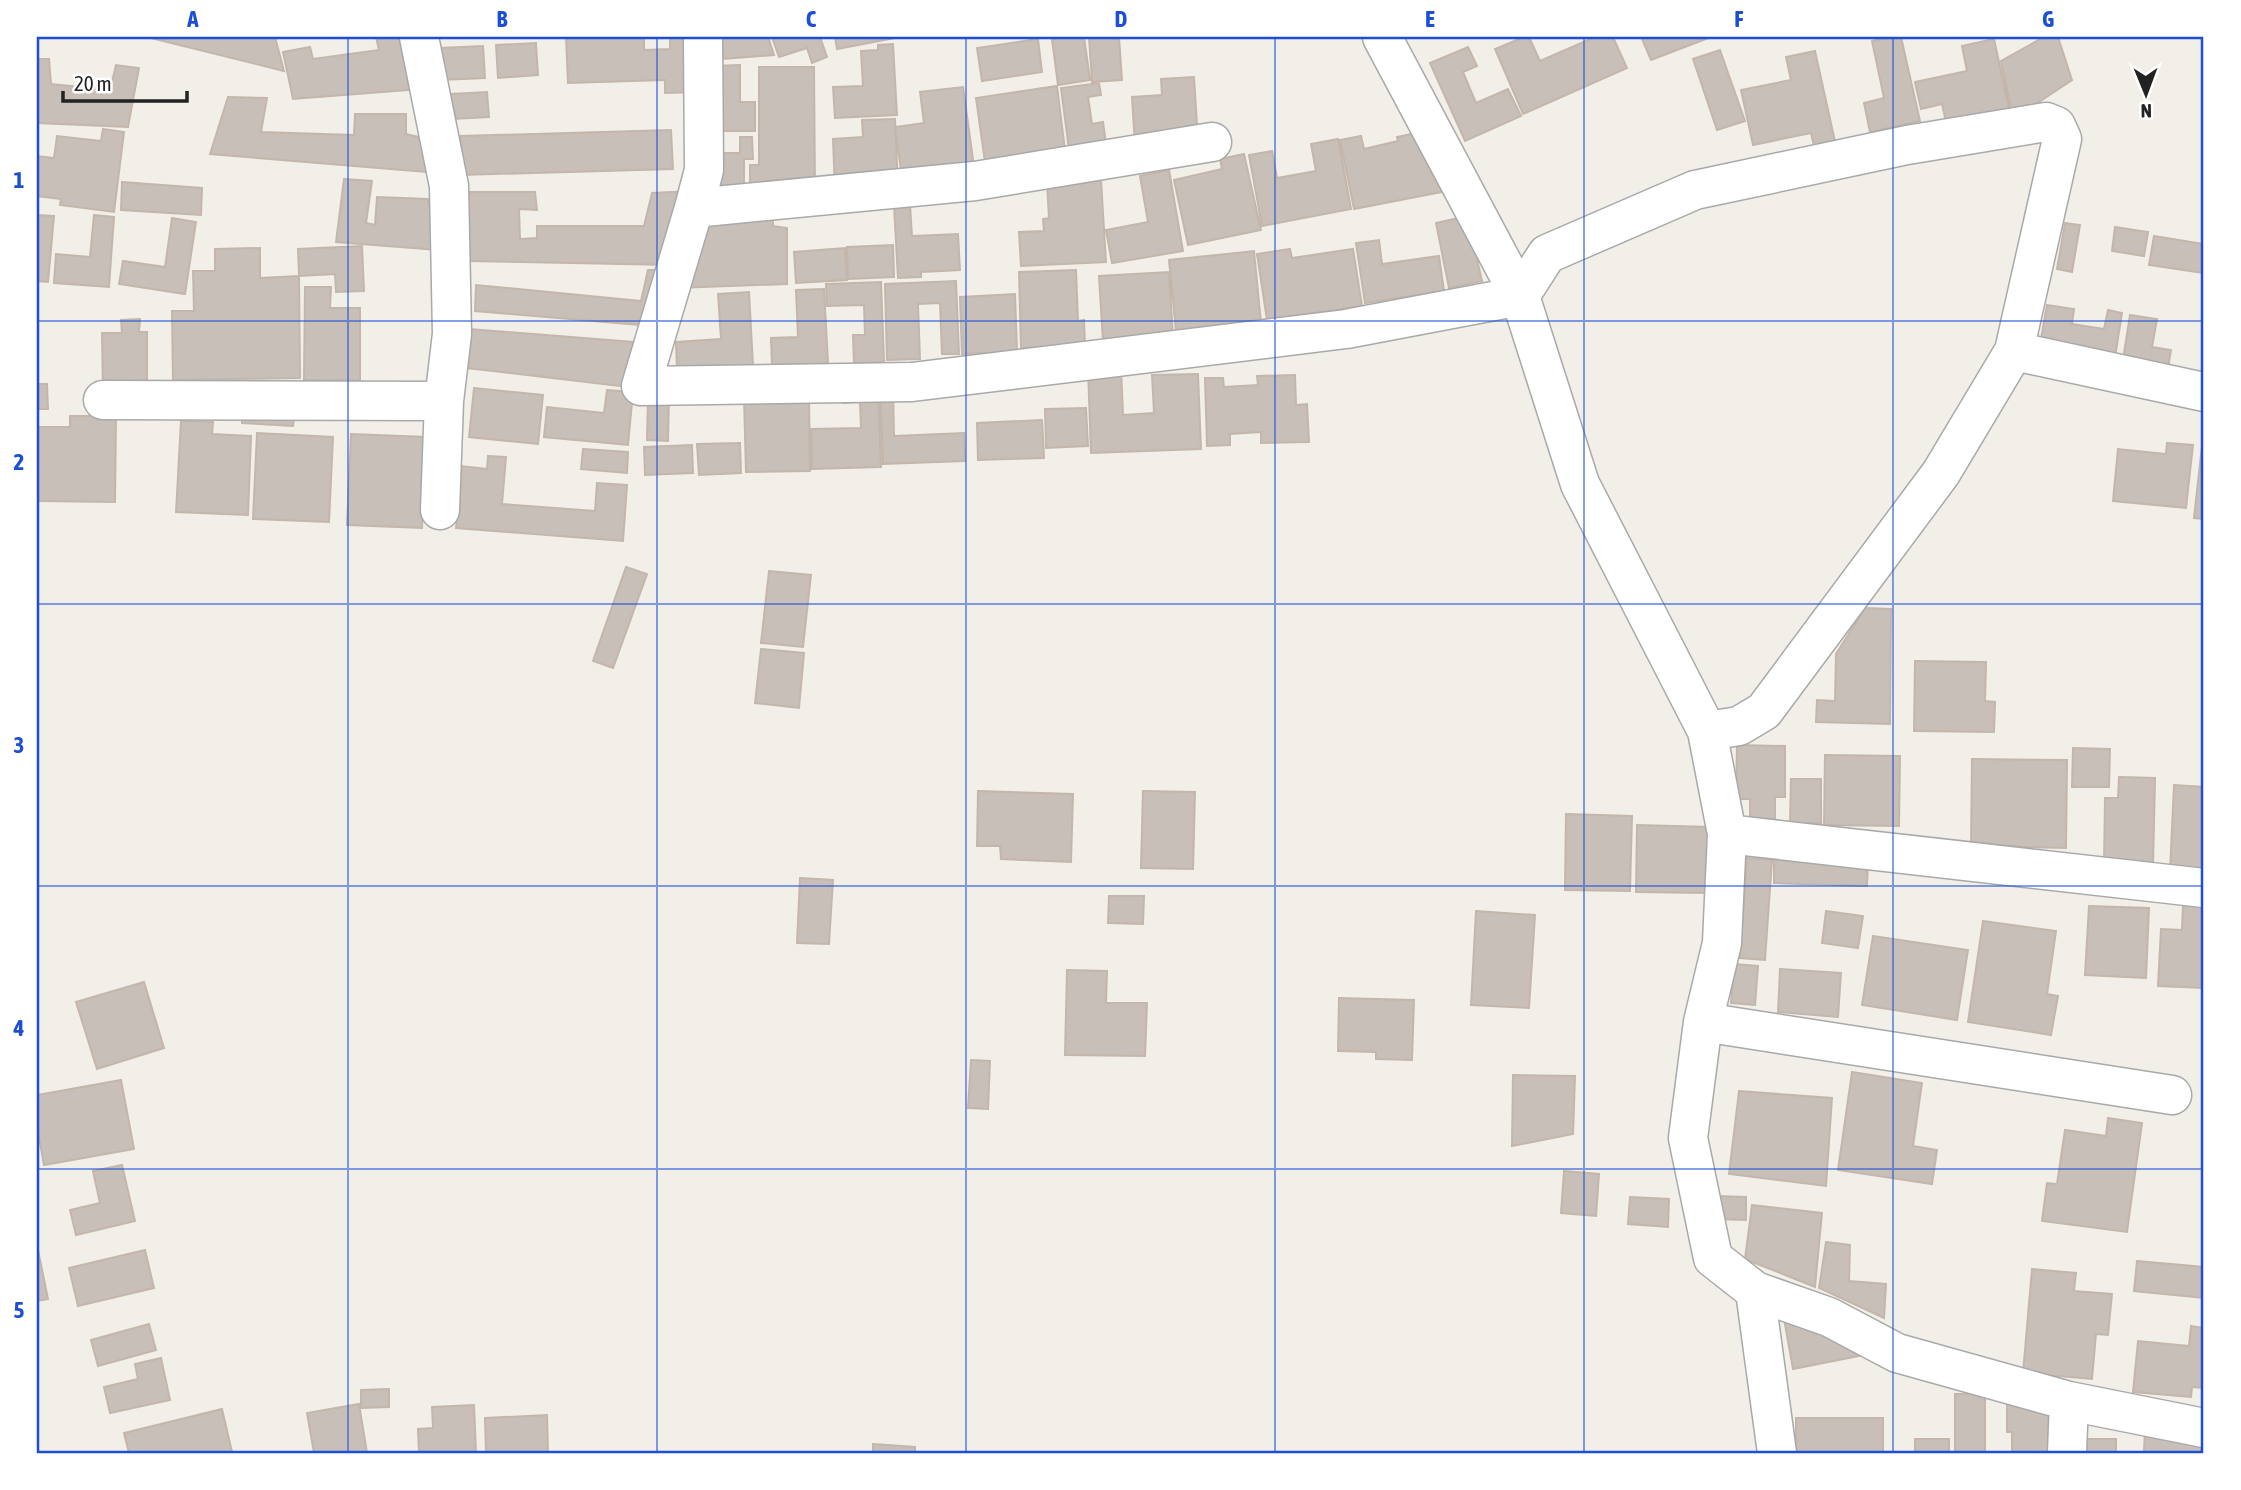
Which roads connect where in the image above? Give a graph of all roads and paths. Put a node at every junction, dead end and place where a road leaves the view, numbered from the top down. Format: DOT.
graph roads {
  1 [pos="419,37"];
  2 [pos="703,37"];
  3 [pos="1382,37"];
  4 [pos="1212,142"];
  5 [pos="694,208"];
  6 [pos="1520,296"];
  7 [pos="2014,351"];
  8 [pos="2204,392"];
  9 [pos="103,400"];
  10 [pos="444,401"];
  11 [pos="440,510"];
  12 [pos="1707,731"];
  13 [pos="1727,834"];
  14 [pos="2204,888"];
  15 [pos="1703,1022"];
  16 [pos="2172,1095"];
  17 [pos="1755,1291"];
  18 [pos="2069,1401"];
  19 [pos="2204,1428"];
  20 [pos="1777,1453"];
  21 [pos="2067,1453"];
  1 -- 10 [label="street"];
  2 -- 5 [label="street"];
  3 -- 6 [label="street"];
  4 -- 5 [label="street"];
  5 -- 6 [label="street"];
  6 -- 7 [label="street"];
  6 -- 12 [label="street"];
  7 -- 8 [label="street"];
  7 -- 12 [label="street"];
  9 -- 10 [label="street"];
  10 -- 11 [label="street"];
  12 -- 13 [label="street"];
  13 -- 14 [label="street"];
  13 -- 15 [label="street"];
  15 -- 16 [label="street"];
  15 -- 17 [label="street"];
  17 -- 18 [label="street"];
  17 -- 20 [label="street"];
  18 -- 19 [label="street"];
  18 -- 21 [label="street"];
}
